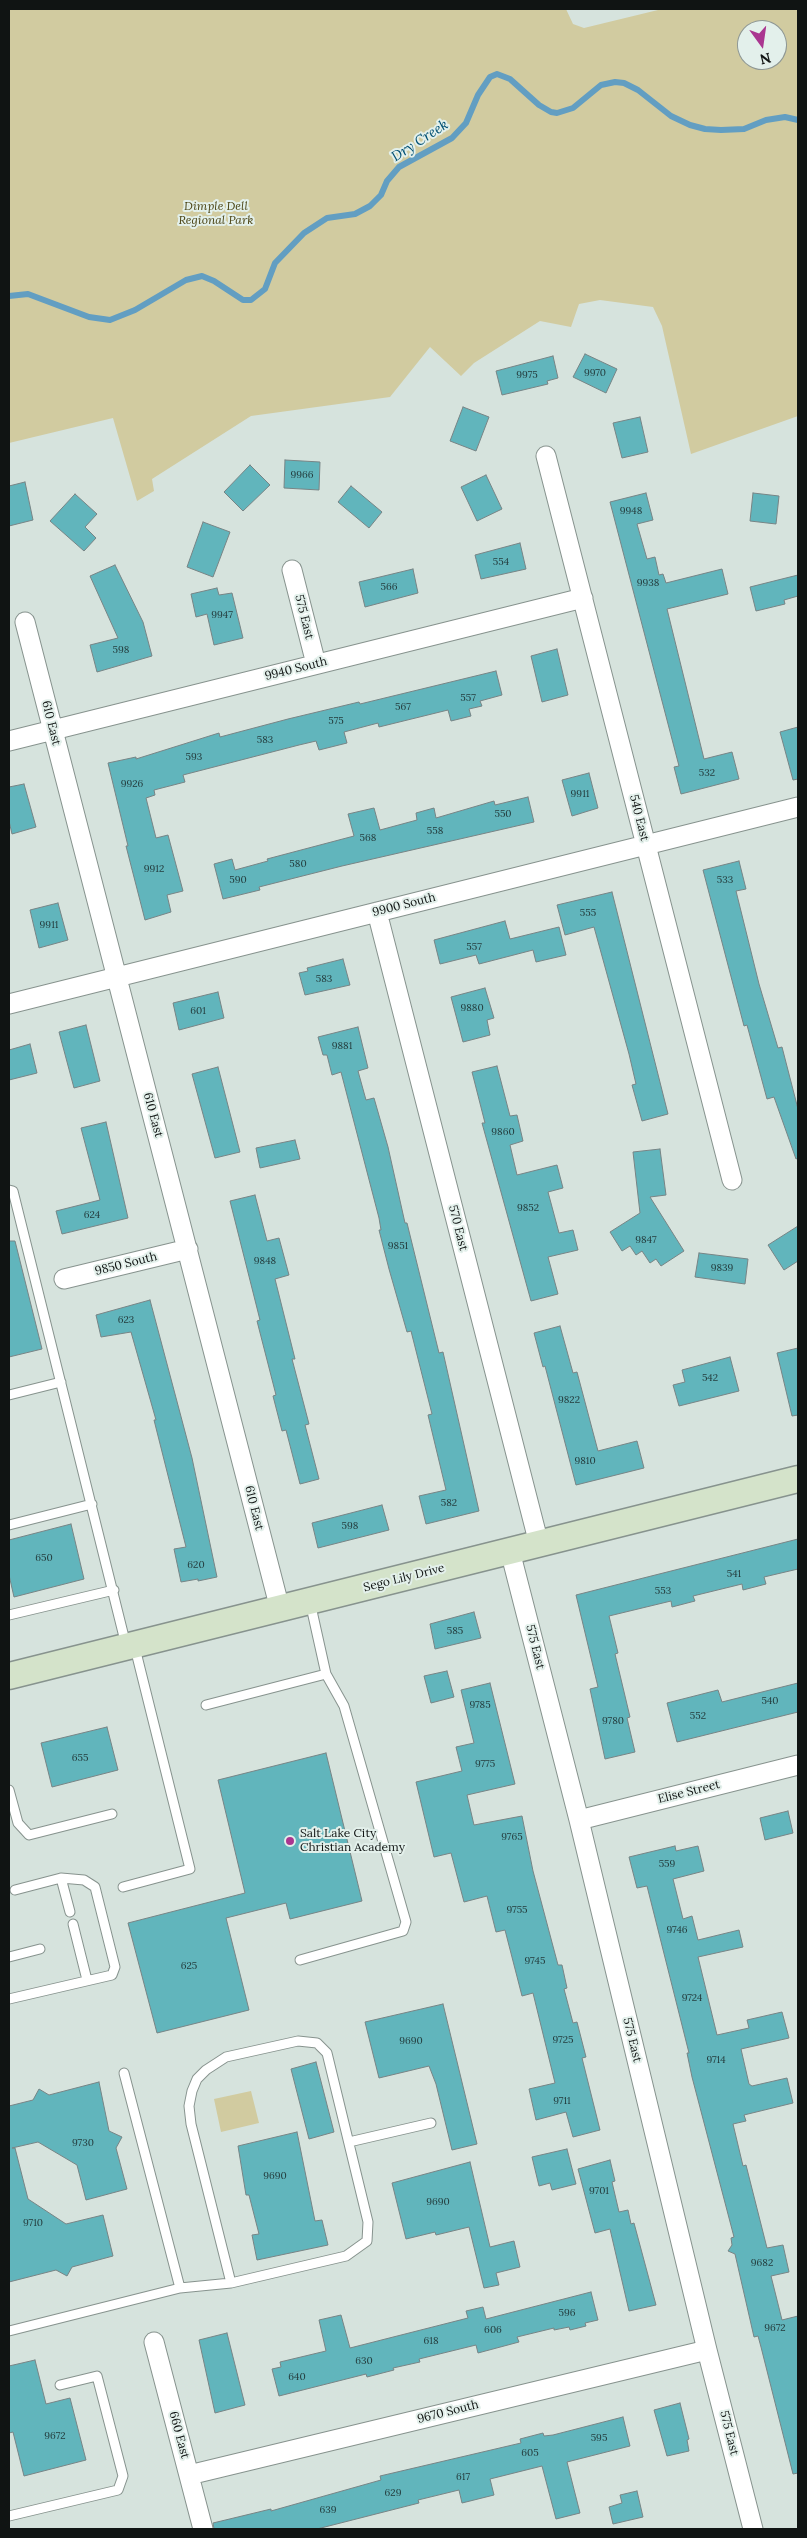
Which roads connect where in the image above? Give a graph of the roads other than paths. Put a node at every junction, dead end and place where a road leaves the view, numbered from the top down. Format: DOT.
graph roads {
  1 [pos="546,456"];
  2 [pos="292,570"];
  3 [pos="583,598"];
  4 [pos="25,622"];
  5 [pos="316,664"];
  6 [pos="53,730"];
  7 [pos="9,741"];
  8 [pos="798,807"];
  9 [pos="646,845"];
  10 [pos="377,912"];
  11 [pos="117,977"];
  12 [pos="9,1004"];
  13 [pos="732,1180"];
  14 [pos="9,1190"];
  15 [pos="188,1248"];
  16 [pos="64,1279"];
  17 [pos="61,1382"];
  18 [pos="9,1395"];
  19 [pos="798,1479"];
  20 [pos="92,1504"];
  21 [pos="9,1525"];
  22 [pos="539,1544"];
  23 [pos="510,1551"];
  24 [pos="114,1590"];
  25 [pos="310,1602"];
  26 [pos="280,1609"];
  27 [pos="9,1615"];
  28 [pos="130,1646"];
  29 [pos="326,1674"];
  30 [pos="9,1676"];
  31 [pos="206,1706"];
  32 [pos="798,1765"];
  33 [pos="9,1790"];
  34 [pos="112,1814"];
  35 [pos="579,1820"];
  36 [pos="61,1878"];
  37 [pos="123,1887"];
  38 [pos="15,1890"];
  39 [pos="70,1912"];
  40 [pos="73,1924"];
  41 [pos="40,1949"];
  42 [pos="9,1957"];
  43 [pos="300,1960"];
  44 [pos="87,1980"];
  45 [pos="9,1999"];
  46 [pos="124,2073"];
  47 [pos="431,2123"];
  48 [pos="349,2142"];
  49 [pos="231,2283"];
  50 [pos="180,2288"];
  51 [pos="9,2331"];
  52 [pos="154,2342"];
  53 [pos="707,2350"];
  54 [pos="60,2385"];
  55 [pos="189,2475"];
  56 [pos="9,2516"];
  57 [pos="203,2529"];
  58 [pos="753,2529"];
  1 -- 3 [label="street, 540 East"];
  2 -- 5 [label="street, 575 East"];
  3 -- 5 [label="street, 9940 South"];
  3 -- 9 [label="street, 540 East"];
  4 -- 6 [label="street, 610 East"];
  5 -- 6 [label="street, 9940 South"];
  6 -- 7 [label="street, 9940 South"];
  6 -- 11 [label="street, 610 East"];
  8 -- 9 [label="street, 9900 South"];
  9 -- 10 [label="street, 9900 South"];
  9 -- 13 [label="street, 540 East"];
  10 -- 11 [label="street, 9900 South"];
  10 -- 22 [label="street, 570 East"];
  11 -- 12 [label="street, 9900 South"];
  11 -- 15 [label="street, 610 East"];
  14 -- 17 [label="lane"];
  15 -- 16 [label="street, 9850 South"];
  15 -- 26 [label="street, 610 East"];
  17 -- 18 [label="lane"];
  17 -- 20 [label="lane"];
  19 -- 22 [label="main road, Sego Lily Drive"];
  20 -- 21 [label="lane"];
  20 -- 24 [label="lane"];
  22 -- 23 [label="main road, Sego Lily Drive"];
  23 -- 25 [label="main road, Sego Lily Drive"];
  23 -- 35 [label="street, 575 East"];
  24 -- 27 [label="lane"];
  24 -- 28 [label="lane"];
  25 -- 26 [label="main road, Sego Lily Drive"];
  25 -- 29 [label="lane"];
  26 -- 28 [label="main road, Sego Lily Drive"];
  28 -- 30 [label="main road, Sego Lily Drive"];
  28 -- 37 [label="lane"];
  29 -- 31 [label="lane"];
  29 -- 43 [label="lane"];
  32 -- 35 [label="street, Elise Street"];
  33 -- 34 [label="lane"];
  35 -- 53 [label="street, 575 East"];
  36 -- 38 [label="lane"];
  36 -- 39 [label="lane"];
  36 -- 44 [label="lane"];
  40 -- 44 [label="lane"];
  41 -- 42 [label="lane"];
  44 -- 45 [label="lane"];
  46 -- 50 [label="lane"];
  47 -- 48 [label="lane"];
  48 -- 49 [label="lane"];
  48 -- 49 [label="lane"];
  49 -- 50 [label="lane"];
  50 -- 51 [label="lane"];
  52 -- 55 [label="street, 660 East"];
  53 -- 55 [label="street, 9670 South"];
  53 -- 58 [label="street, 575 East"];
  54 -- 56 [label="lane"];
  55 -- 57 [label="street, 660 East"];
}
